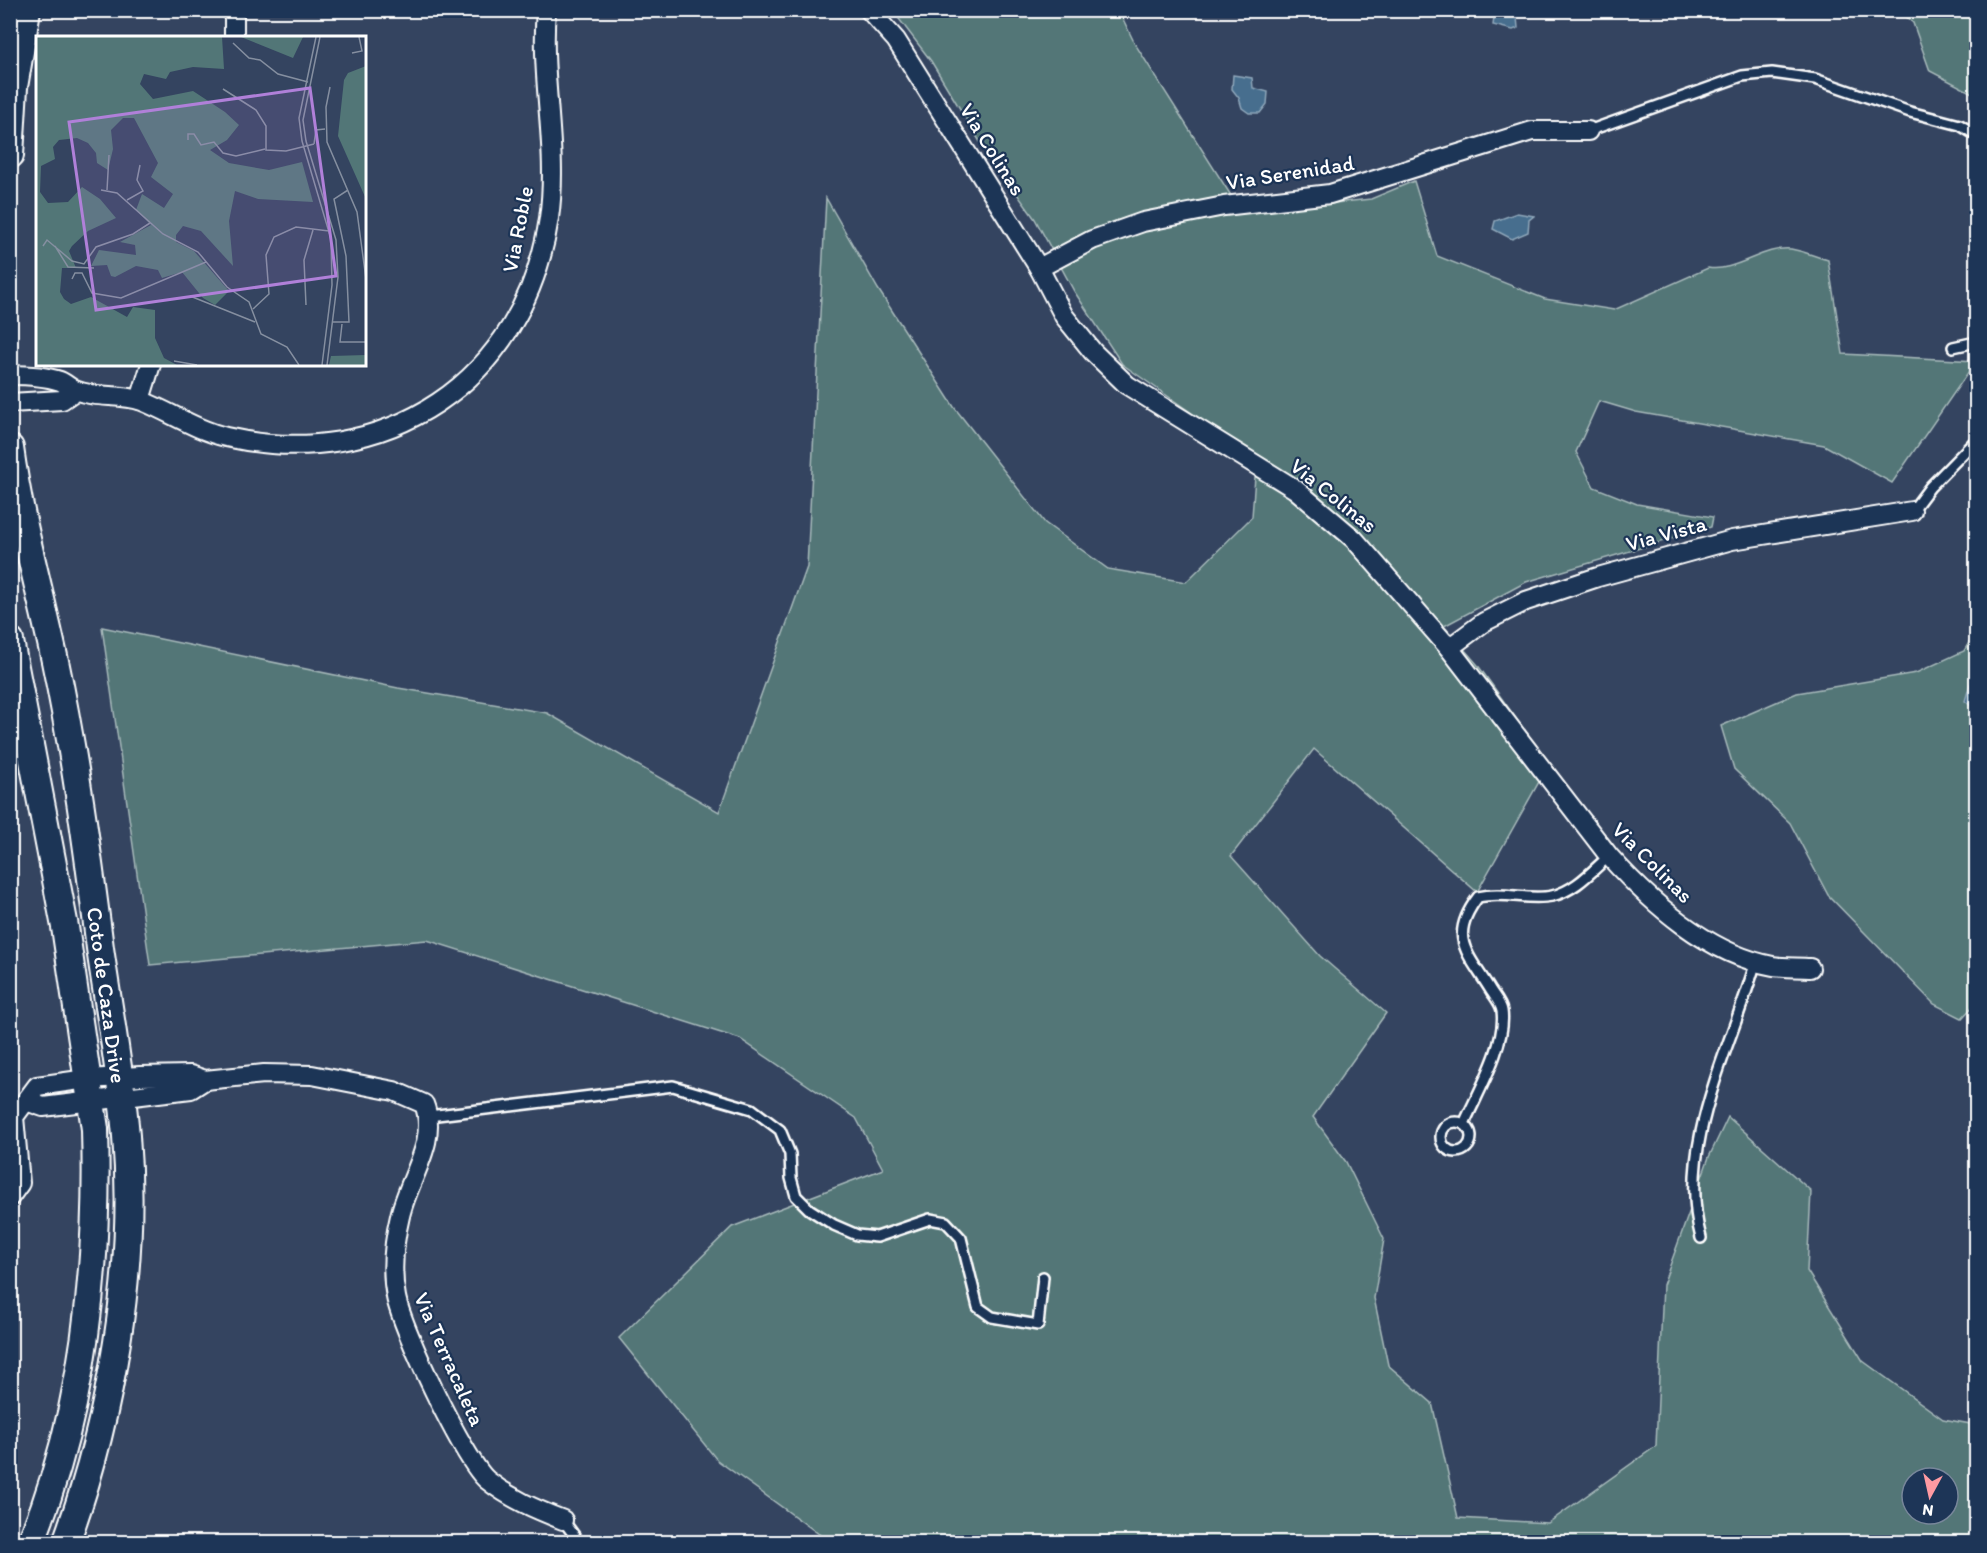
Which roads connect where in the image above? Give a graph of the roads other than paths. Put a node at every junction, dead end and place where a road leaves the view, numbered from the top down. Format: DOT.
graph roads {
  1 [pos="27,10"];
  2 [pos="234,10"];
  3 [pos="546,10"];
  4 [pos="869,10"];
  5 [pos="234,36"];
  6 [pos="1588,131"];
  7 [pos="1977,135"];
  8 [pos="10,155"];
  9 [pos="1039,268"];
  10 [pos="1977,342"];
  11 [pos="1953,347"];
  12 [pos="150,366"];
  13 [pos="10,375"];
  14 [pos="75,391"];
  15 [pos="140,400"];
  16 [pos="10,402"];
  17 [pos="1977,440"];
  18 [pos="10,448"];
  19 [pos="1912,511"];
  20 [pos="10,641"];
  21 [pos="1449,648"];
  22 [pos="1609,856"];
  23 [pos="1756,961"];
  24 [pos="1810,968"];
  25 [pos="119,1086"];
  26 [pos="89,1089"];
  27 [pos="429,1116"];
  28 [pos="1464,1124"];
  29 [pos="10,1197"];
  30 [pos="1701,1238"];
  31 [pos="1043,1277"];
  32 [pos="563,1520"];
  33 [pos="32,1542"];
  34 [pos="66,1542"];
  35 [pos="579,1542"];
  1 -- 8 [label="main road"];
  2 -- 5 [label="street"];
  3 -- 15 [label="street, Via Roble"];
  4 -- 9 [label="street, Via Colinas"];
  6 -- 7 [label="lane"];
  6 -- 9 [label="street, Via Serenidad"];
  9 -- 21 [label="street, Via Colinas"];
  10 -- 11 [label="lane"];
  12 -- 15 [label="street"];
  13 -- 14 [label="street, Via Roble"];
  14 -- 15 [label="street, Via Roble"];
  14 -- 16 [label="street, Via Roble"];
  17 -- 19 [label="lane"];
  18 -- 25 [label="main road, Coto de Caza Drive"];
  19 -- 21 [label="street, Via Vista"];
  20 -- 26 [label="main road, Coto de Caza Drive"];
  21 -- 22 [label="street, Via Colinas"];
  22 -- 23 [label="street, Via Colinas"];
  22 -- 28 [label="lane"];
  23 -- 24 [label="street, Via Colinas"];
  23 -- 30 [label="lane"];
  25 -- 26 [label="street"];
  25 -- 27 [label="street"];
  25 -- 34 [label="main road, Coto de Caza Drive"];
  26 -- 29 [label="street"];
  26 -- 33 [label="main road, Coto de Caza Drive"];
  27 -- 31 [label="lane"];
  27 -- 32 [label="street, Via Terracaleta"];
  32 -- 35 [label="lane"];
}
